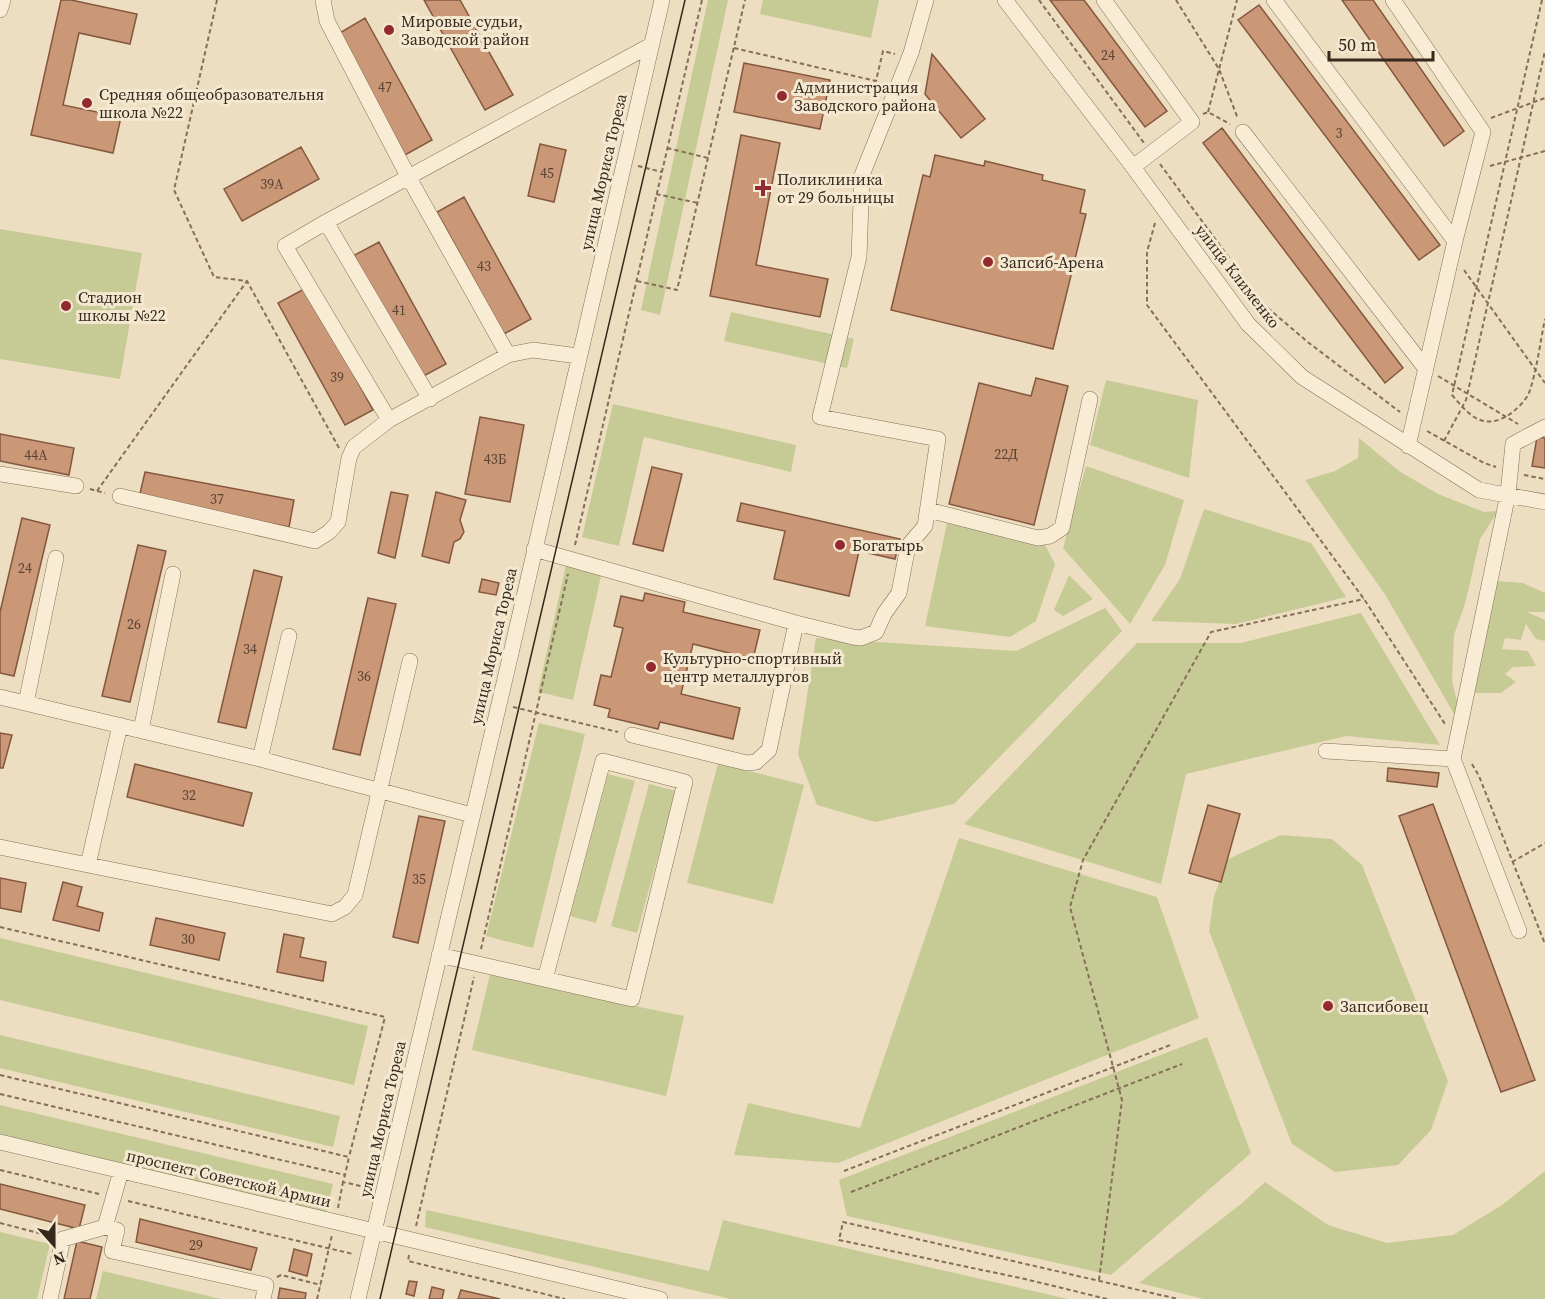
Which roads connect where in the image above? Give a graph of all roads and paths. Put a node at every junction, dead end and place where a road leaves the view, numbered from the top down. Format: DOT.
graph roads {
  1 [pos="217,0"];
  2 [pos="323,0"];
  3 [pos="662,0"];
  4 [pos="702,0"];
  5 [pos="745,0"];
  6 [pos="926,0"];
  7 [pos="1005,0"];
  8 [pos="1039,0"];
  9 [pos="1104,0"];
  10 [pos="1176,0"];
  11 [pos="1237,0"];
  12 [pos="1274,0"];
  13 [pos="1393,0"];
  14 [pos="1542,0"];
  15 [pos="651,45"];
  16 [pos="734,48"];
  17 [pos="1545,51"];
  18 [pos="909,57"];
  19 [pos="1219,69"];
  20 [pos="1545,98"];
  21 [pos="1533,102"];
  22 [pos="1517,108"];
  23 [pos="1208,112"];
  24 [pos="1192,122"];
  25 [pos="1477,123"];
  26 [pos="1243,132"];
  27 [pos="667,148"];
  28 [pos="1545,151"];
  29 [pos="1152,153"];
  30 [pos="708,158"];
  31 [pos="1521,158"];
  32 [pos="1505,162"];
  33 [pos="623,163"];
  34 [pos="1133,167"];
  35 [pos="1473,171"];
  36 [pos="662,172"];
  37 [pos="409,178"];
  38 [pos="656,194"];
  39 [pos="698,203"];
  40 [pos="1159,203"];
  41 [pos="326,222"];
  42 [pos="1454,247"];
  43 [pos="247,281"];
  44 [pos="636,281"];
  45 [pos="1477,287"];
  46 [pos="1488,303"];
  47 [pos="1545,319"];
  48 [pos="508,355"];
  49 [pos="578,356"];
  50 [pos="1534,368"];
  51 [pos="1426,369"];
  52 [pos="1545,383"];
  53 [pos="1454,386"];
  54 [pos="1467,394"];
  55 [pos="429,399"];
  56 [pos="1090,399"];
  57 [pos="1462,406"];
  58 [pos="1505,417"];
  59 [pos="389,420"];
  60 [pos="1413,423"];
  61 [pos="1539,430"];
  62 [pos="1444,441"];
  63 [pos="1408,446"];
  64 [pos="349,458"];
  65 [pos="1510,472"];
  66 [pos="0,474"];
  67 [pos="1545,479"];
  68 [pos="76,486"];
  69 [pos="98,491"];
  70 [pos="1508,494"];
  71 [pos="120,496"];
  72 [pos="1544,503"];
  73 [pos="928,510"];
  74 [pos="534,549"];
  75 [pos="56,558"];
  76 [pos="572,558"];
  77 [pos="173,574"];
  78 [pos="1364,599"];
  79 [pos="796,623"];
  80 [pos="289,636"];
  81 [pos="410,661"];
  82 [pos="0,697"];
  83 [pos="26,703"];
  84 [pos="520,709"];
  85 [pos="536,713"];
  86 [pos="120,725"];
  87 [pos="141,730"];
  88 [pos="632,735"];
  89 [pos="1457,741"];
  90 [pos="1326,752"];
  91 [pos="260,759"];
  92 [pos="1453,759"];
  93 [pos="380,792"];
  94 [pos="472,815"];
  95 [pos="1545,843"];
  96 [pos="0,847"];
  97 [pos="1512,862"];
  98 [pos="88,865"];
  99 [pos="0,927"];
  100 [pos="1519,931"];
  101 [pos="1545,944"];
  102 [pos="439,955"];
  103 [pos="477,964"];
  104 [pos="545,979"];
  105 [pos="1173,1044"];
  106 [pos="1182,1064"];
  107 [pos="1113,1067"];
  108 [pos="0,1075"];
  109 [pos="1119,1088"];
  110 [pos="0,1094"];
  111 [pos="0,1142"];
  112 [pos="350,1157"];
  113 [pos="0,1170"];
  114 [pos="121,1171"];
  115 [pos="844,1171"];
  116 [pos="345,1175"];
  117 [pos="344,1182"];
  118 [pos="383,1192"];
  119 [pos="851,1192"];
  120 [pos="113,1197"];
  121 [pos="335,1221"];
  122 [pos="0,1223"];
  123 [pos="105,1227"];
  124 [pos="374,1230"];
  125 [pos="63,1239"];
  126 [pos="413,1240"];
  127 [pos="329,1249"];
  128 [pos="368,1258"];
  129 [pos="1099,1280"];
  130 [pos="321,1285"];
  131 [pos="264,1292"];
  132 [pos="50,1299"];
  133 [pos="318,1299"];
  134 [pos="358,1299"];
  135 [pos="565,1299"];
  136 [pos="660,1299"];
  137 [pos="1107,1299"];
  138 [pos="1178,1299"];
  1 -- 43 [label="path"];
  2 -- 37 [label="street"];
  3 -- 15 [label="street, улица Мориса Тореза"];
  4 -- 27 [label="path"];
  5 -- 16 [label="path"];
  6 -- 18 [label="street"];
  7 -- 34 [label="street, улица Клименко"];
  8 -- 29 [label="path"];
  9 -- 24 [label="street"];
  10 -- 19 [label="path"];
  11 -- 19 [label="path"];
  12 -- 42 [label="street"];
  13 -- 25 [label="street"];
  14 -- 22 [label="path"];
  15 -- 33 [label="street, улица Мориса Тореза"];
  15 -- 37 [label="street"];
  16 -- 18 [label="path"];
  16 -- 30 [label="path"];
  17 -- 21 [label="path"];
  18 -- 73 [label="street"];
  19 -- 23 [label="path"];
  19 -- 26 [label="path"];
  20 -- 21 [label="path"];
  21 -- 22 [label="path"];
  21 -- 31 [label="path"];
  22 -- 25 [label="path"];
  22 -- 32 [label="path"];
  23 -- 24 [label="path"];
  23 -- 26 [label="path"];
  24 -- 29 [label="street"];
  25 -- 35 [label="street"];
  26 -- 51 [label="street"];
  27 -- 30 [label="path"];
  27 -- 36 [label="path"];
  28 -- 31 [label="path"];
  29 -- 34 [label="street"];
  29 -- 60 [label="path"];
  30 -- 39 [label="path"];
  31 -- 32 [label="path"];
  31 -- 46 [label="path"];
  32 -- 35 [label="path"];
  32 -- 45 [label="path"];
  33 -- 36 [label="path"];
  33 -- 49 [label="street, улица Мориса Тореза"];
  34 -- 40 [label="street, улица Клименко"];
  35 -- 42 [label="street"];
  36 -- 38 [label="path"];
  37 -- 41 [label="street"];
  37 -- 48 [label="street"];
  38 -- 39 [label="path"];
  38 -- 44 [label="path"];
  39 -- 44 [label="path"];
  40 -- 63 [label="street, улица Клименко"];
  40 -- 78 [label="path"];
  41 -- 55 [label="street"];
  41 -- 59 [label="street"];
  42 -- 45 [label="path"];
  42 -- 51 [label="street"];
  43 -- 64 [label="path"];
  43 -- 69 [label="path"];
  44 -- 76 [label="path"];
  45 -- 46 [label="path"];
  45 -- 53 [label="path"];
  46 -- 50 [label="path"];
  46 -- 54 [label="path"];
  47 -- 50 [label="path"];
  48 -- 49 [label="street"];
  48 -- 55 [label="street"];
  49 -- 74 [label="street, улица Мориса Тореза"];
  50 -- 52 [label="path"];
  50 -- 58 [label="path"];
  51 -- 53 [label="path"];
  51 -- 60 [label="street"];
  53 -- 54 [label="path"];
  53 -- 57 [label="path"];
  54 -- 57 [label="path"];
  54 -- 58 [label="path"];
  55 -- 59 [label="street"];
  56 -- 73 [label="street"];
  57 -- 58 [label="path"];
  57 -- 62 [label="path"];
  58 -- 61 [label="path"];
  59 -- 64 [label="street"];
  60 -- 62 [label="path"];
  60 -- 63 [label="street"];
  61 -- 65 [label="street"];
  62 -- 65 [label="path"];
  63 -- 70 [label="street, улица Клименко"];
  64 -- 71 [label="street"];
  65 -- 67 [label="path"];
  65 -- 70 [label="street"];
  66 -- 68 [label="street"];
  68 -- 69 [label="path"];
  69 -- 71 [label="path"];
  70 -- 72 [label="street, улица Клименко"];
  70 -- 89 [label="street"];
  73 -- 79 [label="street"];
  74 -- 76 [label="street"];
  74 -- 94 [label="street, улица Мориса Тореза"];
  75 -- 83 [label="street"];
  76 -- 79 [label="street"];
  76 -- 85 [label="path"];
  77 -- 87 [label="street"];
  78 -- 89 [label="path"];
  78 -- 107 [label="path"];
  79 -- 88 [label="street"];
  80 -- 91 [label="street"];
  81 -- 93 [label="street"];
  82 -- 83 [label="street"];
  83 -- 86 [label="street"];
  84 -- 85 [label="path"];
  85 -- 88 [label="path"];
  85 -- 103 [label="path"];
  86 -- 87 [label="street"];
  86 -- 98 [label="street"];
  87 -- 91 [label="street"];
  89 -- 92 [label="street"];
  89 -- 97 [label="path"];
  90 -- 92 [label="street"];
  91 -- 93 [label="street"];
  92 -- 100 [label="street"];
  93 -- 94 [label="street"];
  93 -- 98 [label="street"];
  94 -- 102 [label="street, улица Мориса Тореза"];
  95 -- 97 [label="path"];
  96 -- 98 [label="street"];
  97 -- 101 [label="path"];
  99 -- 112 [label="path"];
  102 -- 103 [label="street"];
  102 -- 118 [label="street, улица Мориса Тореза"];
  103 -- 104 [label="street"];
  103 -- 126 [label="path"];
  104 -- 104 [label="street"];
  105 -- 107 [label="path"];
  106 -- 109 [label="path"];
  107 -- 109 [label="path"];
  107 -- 115 [label="path"];
  108 -- 112 [label="path"];
  109 -- 119 [label="path"];
  109 -- 129 [label="path"];
  110 -- 116 [label="path"];
  111 -- 114 [label="street, проспект Советской Армии"];
  112 -- 116 [label="path"];
  113 -- 120 [label="path"];
  114 -- 120 [label="street"];
  114 -- 121 [label="street, проспект Советской Армии"];
  116 -- 117 [label="path"];
  117 -- 118 [label="path"];
  117 -- 121 [label="path"];
  118 -- 124 [label="street, улица Мориса Тореза"];
  120 -- 123 [label="street"];
  120 -- 127 [label="path"];
  121 -- 124 [label="street, проспект Советской Армии"];
  121 -- 127 [label="path"];
  122 -- 125 [label="path"];
  123 -- 125 [label="street"];
  123 -- 131 [label="street"];
  124 -- 126 [label="street, проспект Советской Армии"];
  124 -- 128 [label="street, улица Мориса Тореза"];
  125 -- 132 [label="street"];
  126 -- 135 [label="path"];
  126 -- 136 [label="street, проспект Советской Армии"];
  127 -- 128 [label="path"];
  127 -- 130 [label="path"];
  128 -- 134 [label="street, улица Мориса Тореза"];
  129 -- 137 [label="path"];
  129 -- 138 [label="path"];
  130 -- 131 [label="path"];
  130 -- 133 [label="path"];
}
